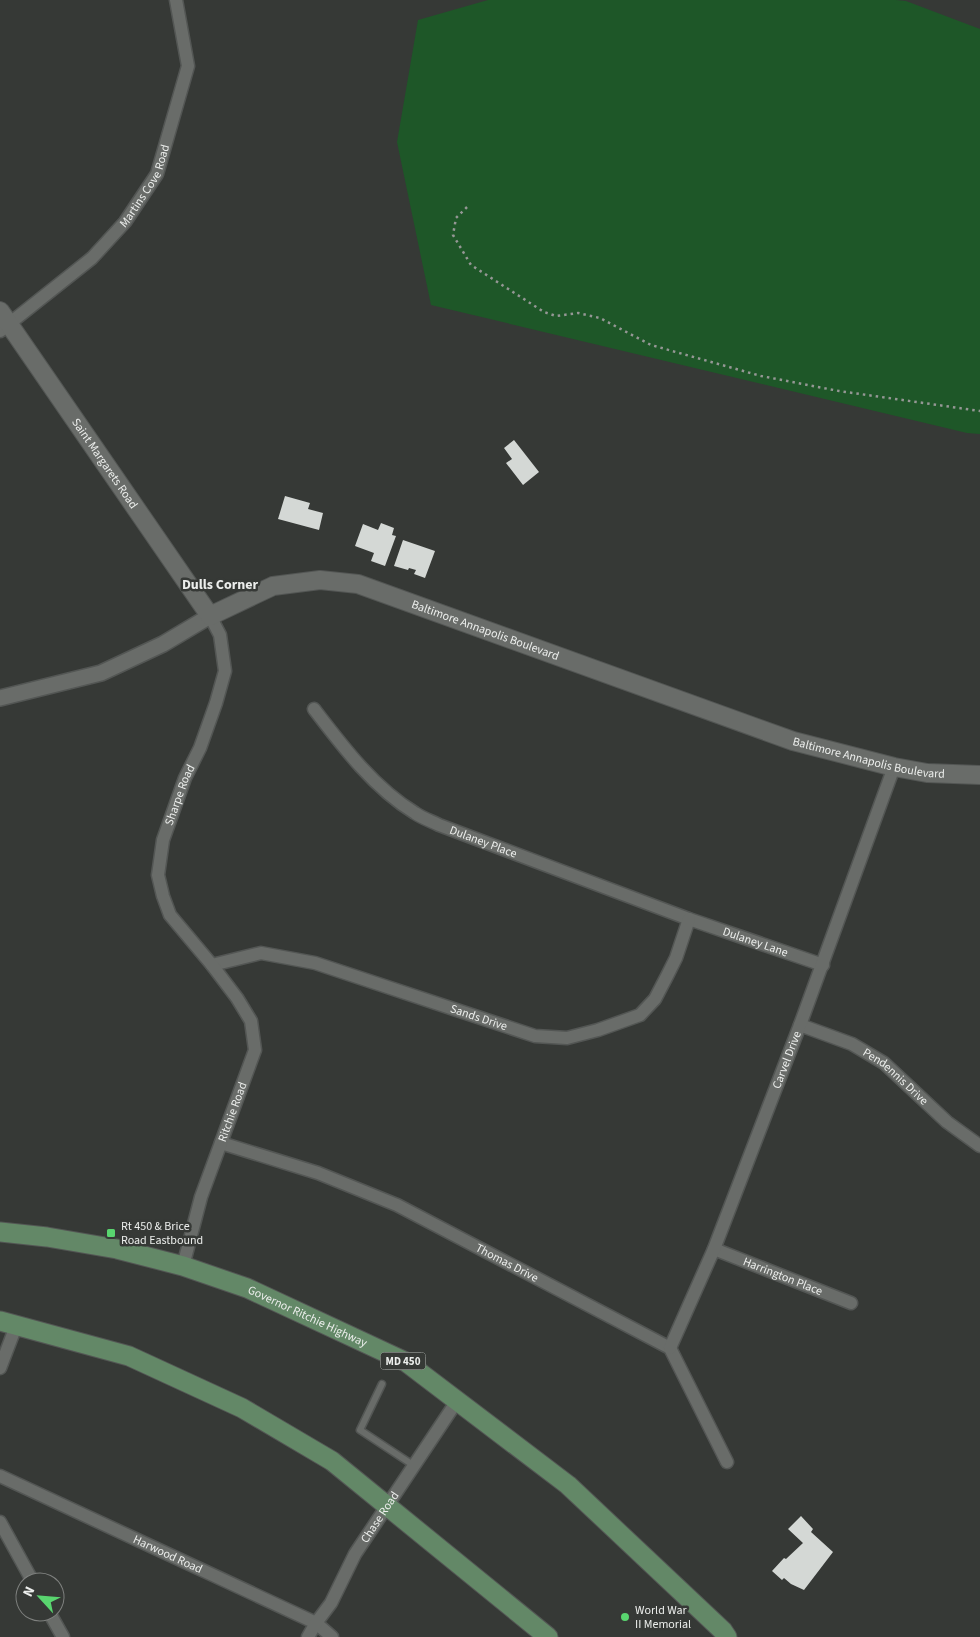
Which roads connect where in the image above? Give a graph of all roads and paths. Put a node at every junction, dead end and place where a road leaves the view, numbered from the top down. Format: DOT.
graph roads {
  1 [pos="176,0"];
  2 [pos="467,208"];
  3 [pos="3,322"];
  4 [pos="980,411"];
  5 [pos="210,616"];
  6 [pos="0,698"];
  7 [pos="314,709"];
  8 [pos="894,767"];
  9 [pos="980,775"];
  10 [pos="689,918"];
  11 [pos="212,965"];
  12 [pos="822,965"];
  13 [pos="800,1025"];
  14 [pos="221,1143"];
  15 [pos="980,1146"];
  16 [pos="0,1232"];
  17 [pos="714,1249"];
  18 [pos="183,1266"];
  19 [pos="851,1303"];
  20 [pos="8,1324"];
  21 [pos="670,1348"];
  22 [pos="0,1368"];
  23 [pos="382,1384"];
  24 [pos="457,1401"];
  25 [pos="727,1462"];
  26 [pos="414,1465"];
  27 [pos="0,1476"];
  28 [pos="386,1506"];
  29 [pos="0,1522"];
  30 [pos="28,1572"];
  31 [pos="55,1622"];
  32 [pos="316,1623"];
  33 [pos="63,1637"];
  34 [pos="308,1637"];
  35 [pos="332,1637"];
  36 [pos="548,1637"];
  37 [pos="727,1637"];
  1 -- 3 [label="street, Martins Cove Road"];
  2 -- 4 [label="path"];
  3 -- 5 [label="main road, Saint Margarets Road"];
  5 -- 6 [label="street, Baltimore Annapolis Boulevard"];
  5 -- 8 [label="main road, Baltimore Annapolis Boulevard"];
  5 -- 11 [label="street, Sharpe Road"];
  7 -- 10 [label="street, Dulaney Place"];
  8 -- 9 [label="main road, Baltimore Annapolis Boulevard"];
  8 -- 12 [label="street, Carvel Drive"];
  10 -- 11 [label="street, Sands Drive"];
  10 -- 12 [label="street, Dulaney Lane"];
  11 -- 14 [label="street, Ritchie Road"];
  12 -- 13 [label="street, Carvel Drive"];
  13 -- 15 [label="street, Pendennis Drive"];
  13 -- 17 [label="street, Carvel Drive"];
  14 -- 18 [label="street, Ritchie Road"];
  14 -- 21 [label="street, Thomas Drive"];
  16 -- 18 [label="main road, Governor Ritchie Highway / MD 450"];
  17 -- 19 [label="street, Harrington Place"];
  17 -- 21 [label="street, Carvel Drive"];
  18 -- 24 [label="main road, Governor Ritchie Highway / MD 450"];
  20 -- 22 [label="street"];
  20 -- 28 [label="main road"];
  21 -- 25 [label="street"];
  23 -- 26 [label="lane"];
  24 -- 26 [label="street, Chase Road"];
  24 -- 37 [label="main road, Governor Ritchie Highway / MD 450"];
  26 -- 28 [label="street, Chase Road"];
  27 -- 32 [label="street, Harwood Road"];
  28 -- 32 [label="street, Chase Road"];
  28 -- 36 [label="main road"];
  29 -- 30 [label="street"];
  31 -- 33 [label="street"];
  32 -- 34 [label="street, Chase Road"];
  32 -- 35 [label="street, Harwood Road"];
}
